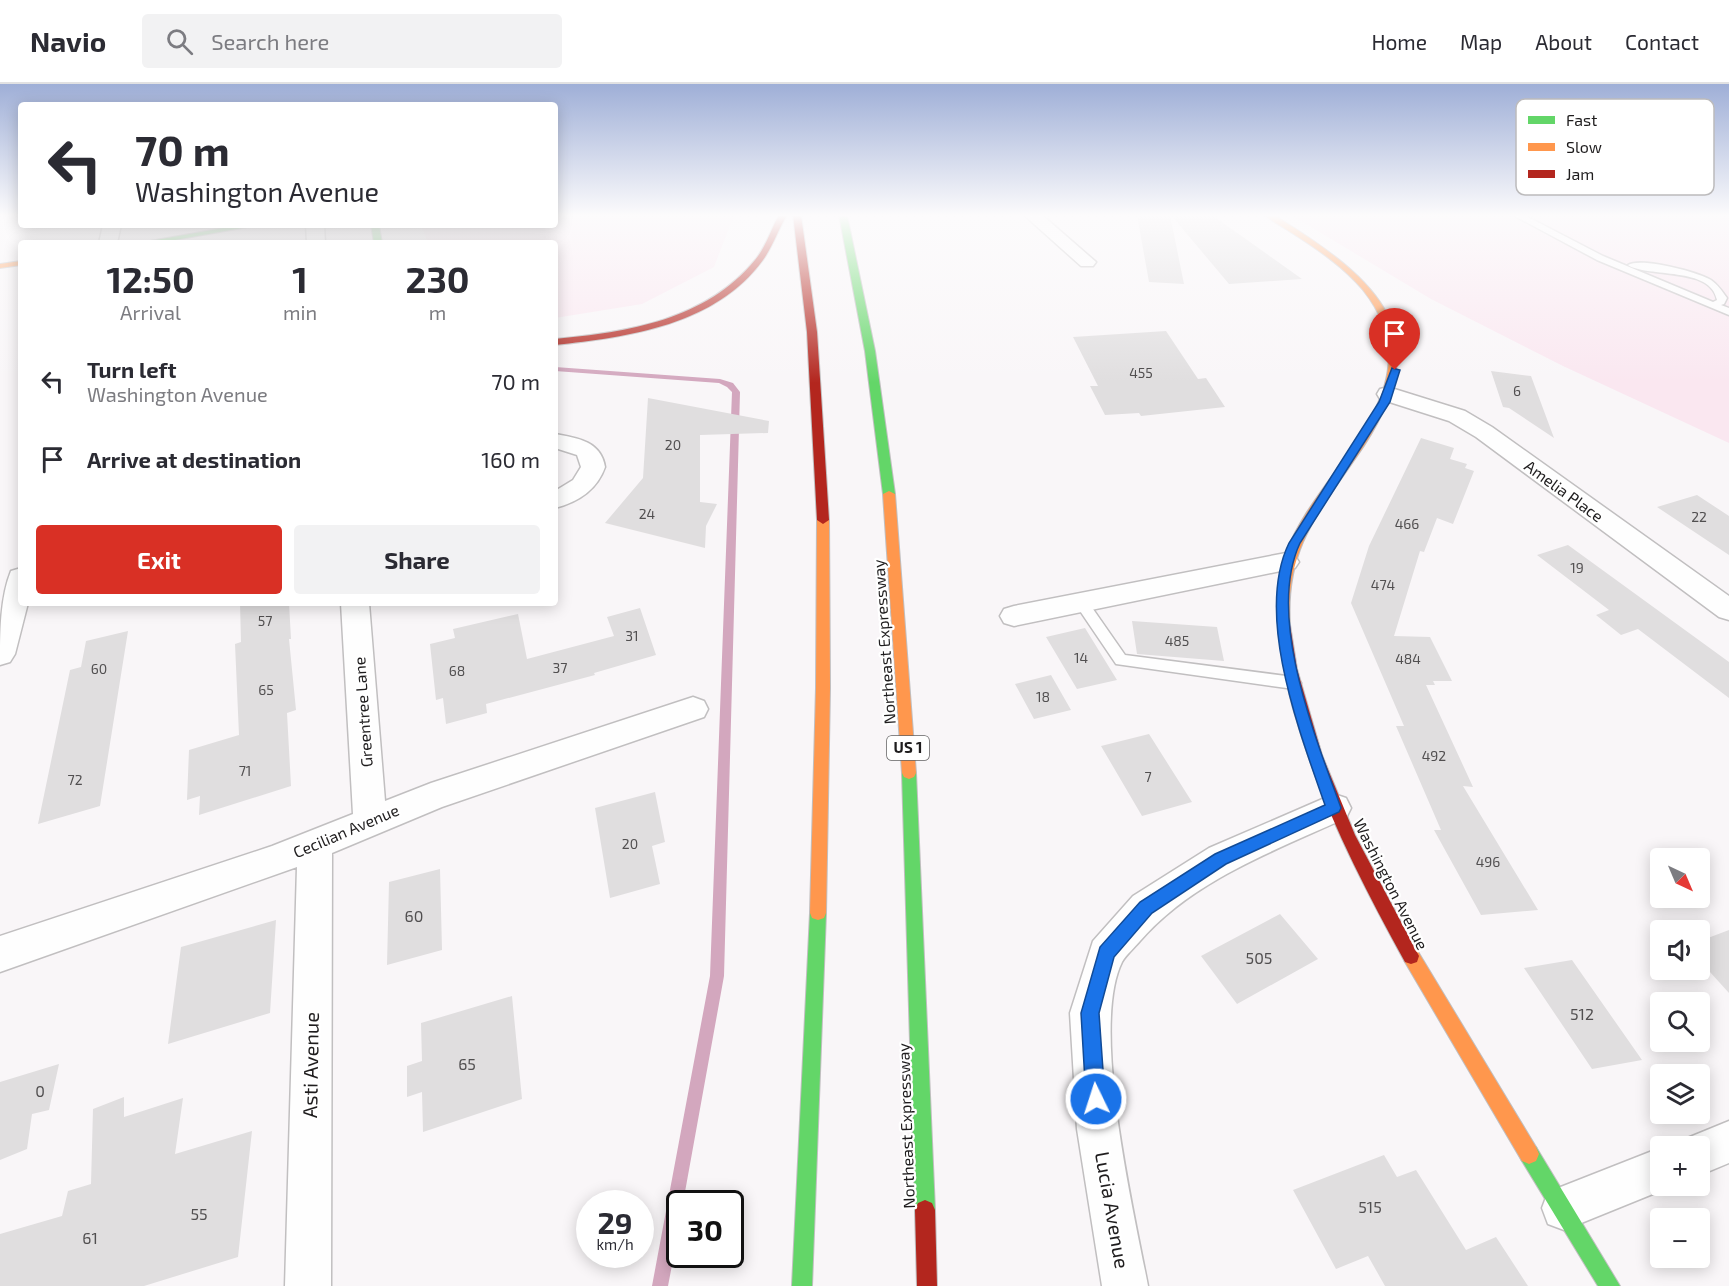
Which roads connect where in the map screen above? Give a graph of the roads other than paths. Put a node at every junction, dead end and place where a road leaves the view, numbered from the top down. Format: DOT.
graph roads {
  1 [pos="749,271"];
  2 [pos="805,271"];
  3 [pos="854,271"];
  4 [pos="1349,271"];
  5 [pos="1634,271"];
  6 [pos="1673,271"];
  7 [pos="1712,304"];
  8 [pos="1729,312"];
  9 [pos="558,342"];
  10 [pos="1388,394"];
  11 [pos="558,442"];
  12 [pos="558,499"];
  13 [pos="1286,562"];
  14 [pos="18,588"];
  15 [pos="1081,602"];
  16 [pos="356,606"];
  17 [pos="1729,610"];
  18 [pos="1014,616"];
  19 [pos="0,654"];
  20 [pos="1294,683"];
  21 [pos="693,709"];
  22 [pos="1334,808"];
  23 [pos="370,821"];
  24 [pos="315,844"];
  25 [pos="0,954"];
  26 [pos="1729,1142"];
  27 [pos="1710,1150"];
  28 [pos="1650,1174"];
  29 [pos="1564,1208"];
  30 [pos="308,1286"];
  31 [pos="802,1286"];
  32 [pos="927,1286"];
  33 [pos="1125,1286"];
  34 [pos="1610,1286"];
  1 -- 9 [label="main road"];
  2 -- 31 [label="main road"];
  3 -- 32 [label="main road, Northeast Expressway / US 1"];
  4 -- 10 [label="main road, Washington Avenue"];
  5 -- 7 [label="lane"];
  6 -- 7 [label="lane"];
  7 -- 8 [label="lane"];
  10 -- 13 [label="main road, Washington Avenue"];
  10 -- 17 [label="street, Amelia Place"];
  11 -- 12 [label="street"];
  13 -- 15 [label="street"];
  13 -- 20 [label="main road, Washington Avenue"];
  14 -- 19 [label="street"];
  15 -- 18 [label="street"];
  15 -- 20 [label="lane"];
  16 -- 23 [label="street, Greentree Lane"];
  20 -- 22 [label="main road, Washington Avenue"];
  21 -- 23 [label="street, Cecilian Avenue"];
  22 -- 29 [label="main road, Washington Avenue"];
  22 -- 33 [label="street, Lucia Avenue"];
  23 -- 24 [label="street, Cecilian Avenue"];
  24 -- 25 [label="street, Cecilian Avenue"];
  24 -- 30 [label="street, Asti Avenue"];
  26 -- 27 [label="street"];
  28 -- 29 [label="street"];
  29 -- 34 [label="main road, Washington Avenue"];
}
